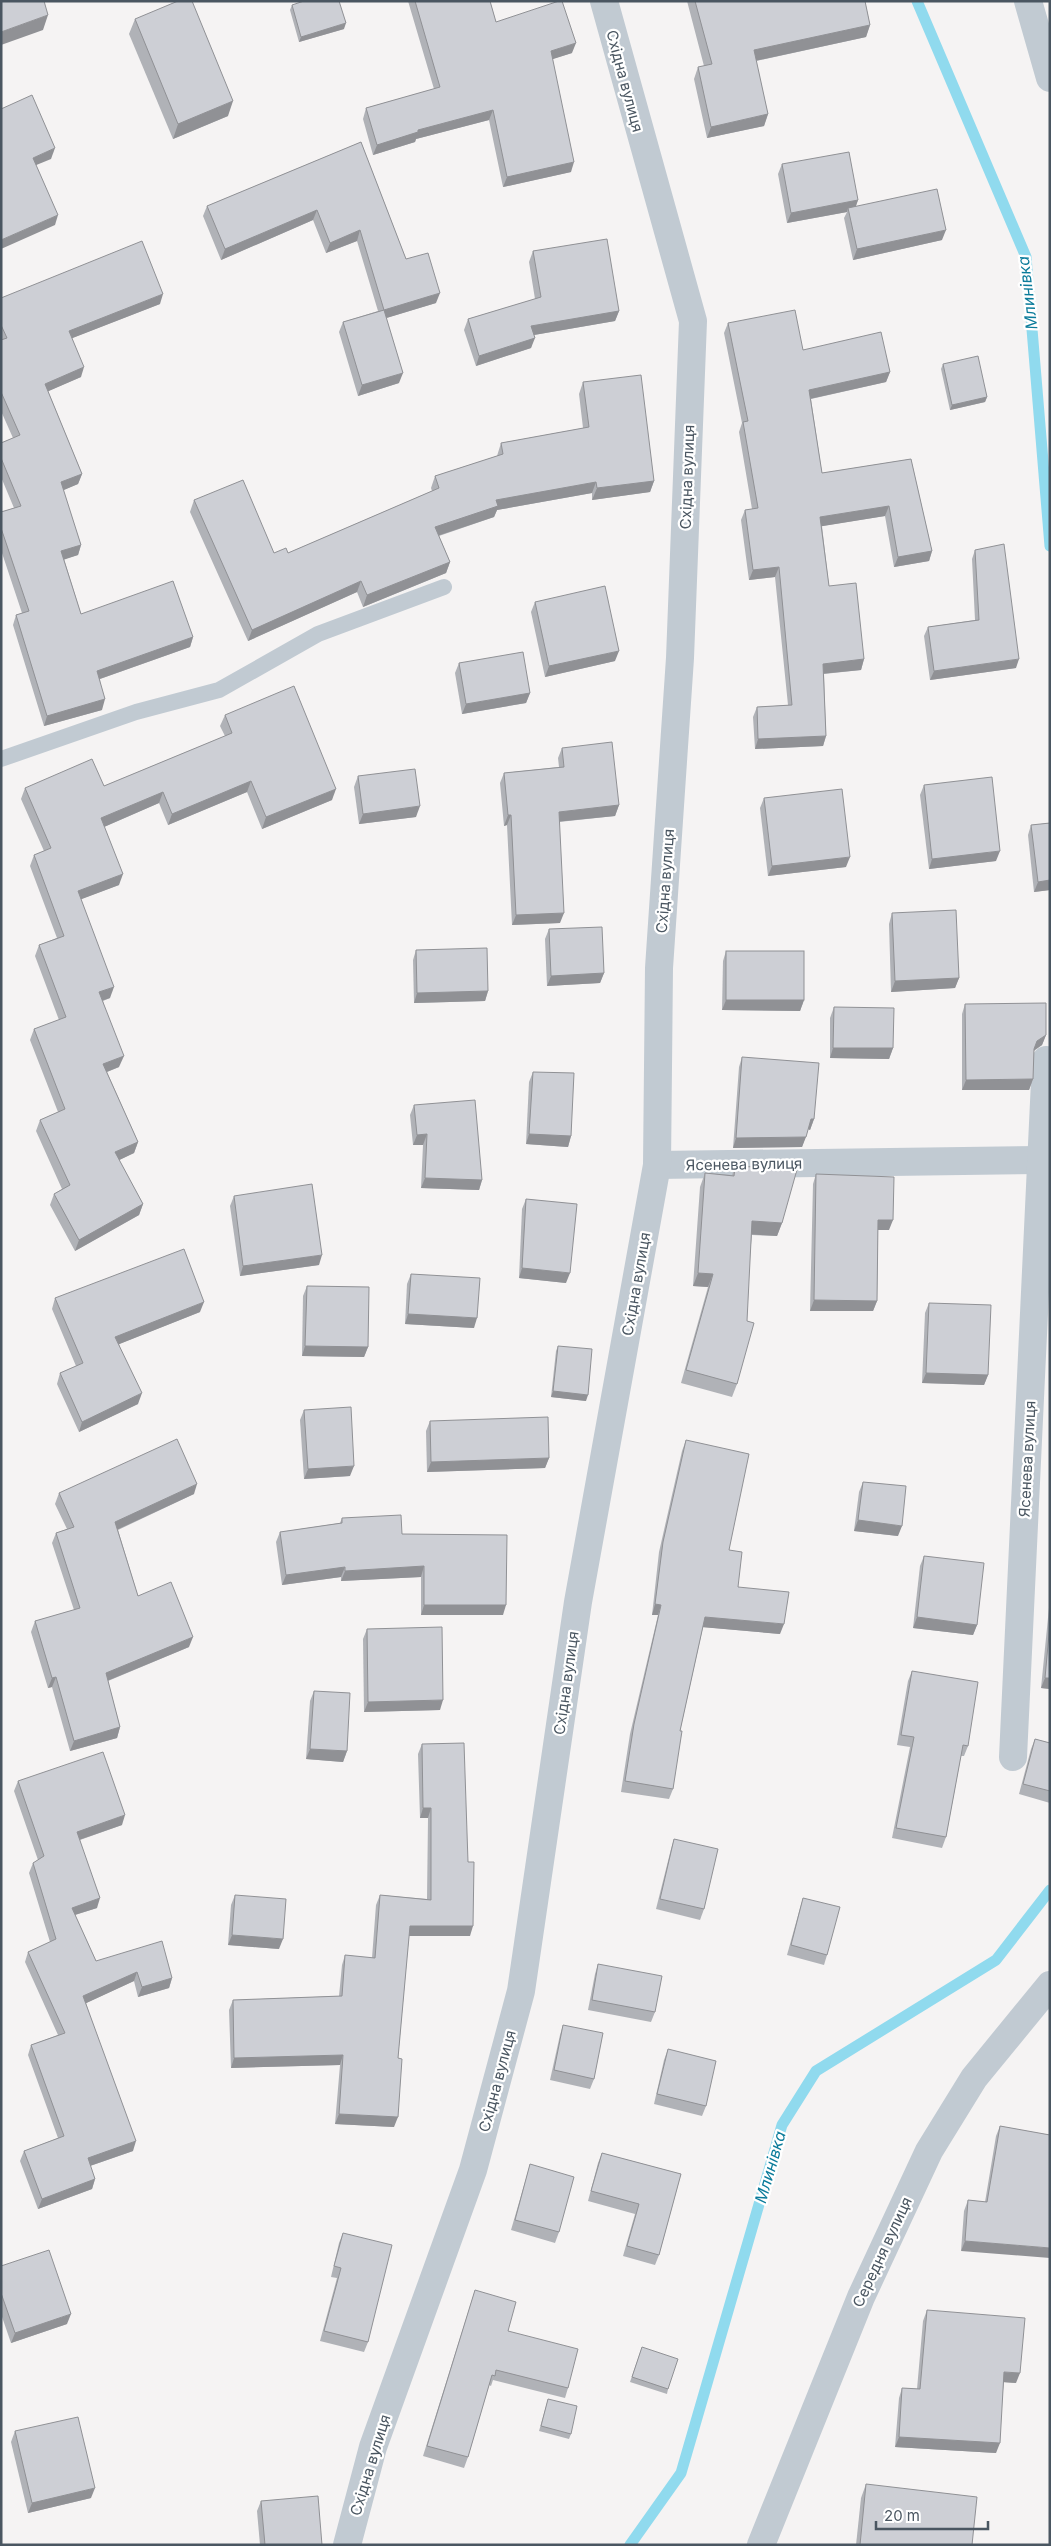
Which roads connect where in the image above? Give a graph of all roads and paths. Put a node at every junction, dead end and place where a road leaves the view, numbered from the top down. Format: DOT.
graph roads {
  1 [pos="604,1"];
  2 [pos="1028,1"];
  3 [pos="1050,78"];
  4 [pos="444,588"];
  5 [pos="1,759"];
  6 [pos="1046,1060"];
  7 [pos="1040,1160"];
  8 [pos="658,1166"];
  9 [pos="1013,1757"];
  10 [pos="1050,1985"];
  11 [pos="347,2545"];
  12 [pos="761,2545"];
  1 -- 8 [label="street, Східна вулиця"];
  2 -- 3 [label="street"];
  4 -- 5 [label="lane"];
  6 -- 7 [label="street, Ясенева вулиця"];
  7 -- 8 [label="street, Ясенева вулиця"];
  7 -- 9 [label="street, Ясенева вулиця"];
  8 -- 11 [label="street, Східна вулиця"];
  10 -- 12 [label="street, Середня вулиця"];
}
